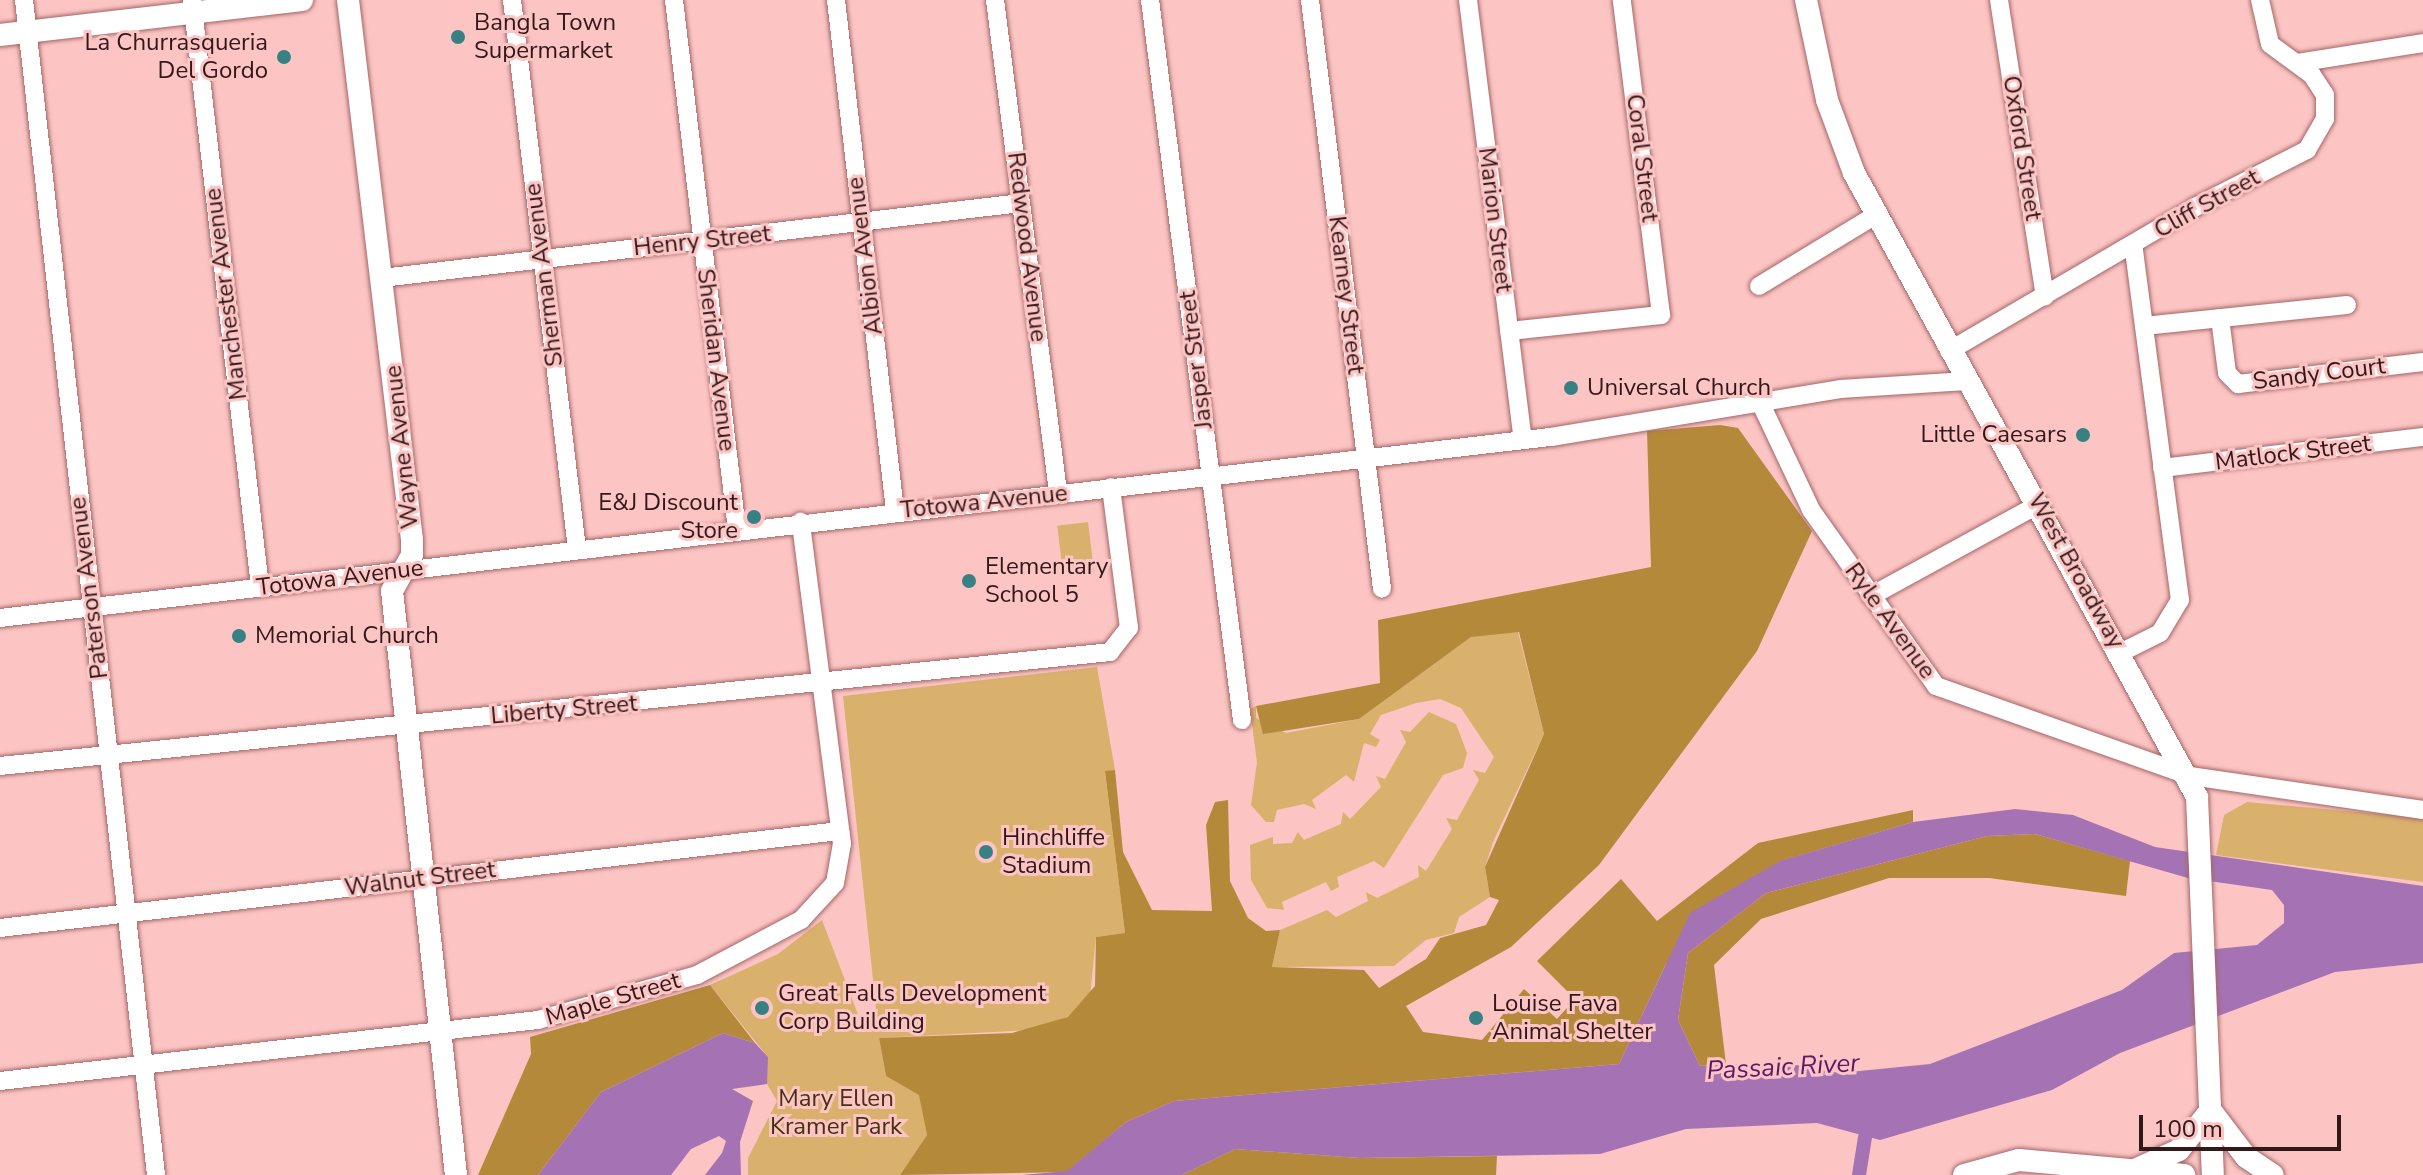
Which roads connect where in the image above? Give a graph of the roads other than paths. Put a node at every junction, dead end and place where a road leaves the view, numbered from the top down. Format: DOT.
graph roads {
  1 [pos="24,0"];
  2 [pos="302,0"];
  3 [pos="348,0"];
  4 [pos="512,0"];
  5 [pos="674,0"];
  6 [pos="836,0"];
  7 [pos="995,0"];
  8 [pos="1150,0"];
  9 [pos="1310,0"];
  10 [pos="1468,0"];
  11 [pos="1622,0"];
  12 [pos="1806,0"];
  13 [pos="1999,0"];
  14 [pos="2260,0"];
  15 [pos="193,6"];
  16 [pos="28,32"];
  17 [pos="0,35"];
  18 [pos="2423,43"];
  19 [pos="2297,63"];
  20 [pos="1021,203"];
  21 [pos="1876,215"];
  22 [pos="860,222"];
  23 [pos="702,241"];
  24 [pos="2133,245"];
  25 [pos="543,258"];
  26 [pos="382,278"];
  27 [pos="1759,286"];
  28 [pos="2045,296"];
  29 [pos="2347,305"];
  30 [pos="2220,318"];
  31 [pos="2144,326"];
  32 [pos="1509,331"];
  33 [pos="1949,351"];
  34 [pos="2423,362"];
  35 [pos="1967,381"];
  36 [pos="1761,404"];
  37 [pos="2423,437"];
  38 [pos="1523,440"];
  39 [pos="1366,458"];
  40 [pos="2162,468"];
  41 [pos="1210,476"];
  42 [pos="1111,487"];
  43 [pos="1058,493"];
  44 [pos="2039,504"];
  45 [pos="895,511"];
  46 [pos="801,522"];
  47 [pos="737,530"];
  48 [pos="577,549"];
  49 [pos="403,570"];
  50 [pos="260,587"];
  51 [pos="1382,589"];
  52 [pos="1871,596"];
  53 [pos="91,607"];
  54 [pos="0,618"];
  55 [pos="2122,652"];
  56 [pos="822,686"];
  57 [pos="1242,720"];
  58 [pos="408,724"];
  59 [pos="109,755"];
  60 [pos="0,766"];
  61 [pos="2190,776"];
  62 [pos="2423,810"];
  63 [pos="840,831"];
  64 [pos="425,879"];
  65 [pos="127,913"];
  66 [pos="0,928"];
  67 [pos="442,1032"];
  68 [pos="145,1065"];
  69 [pos="0,1081"];
  70 [pos="2210,1111"];
  71 [pos="2136,1169"];
  72 [pos="156,1175"];
  73 [pos="456,1175"];
  74 [pos="1964,1175"];
  75 [pos="2184,1175"];
  76 [pos="2213,1175"];
  77 [pos="2273,1175"];
  1 -- 16 [label="street, Paterson Avenue"];
  2 -- 15 [label="main road"];
  3 -- 26 [label="main road, Wayne Avenue"];
  4 -- 25 [label="street, Sherman Avenue"];
  5 -- 23 [label="street, Sheridan Avenue"];
  6 -- 22 [label="street, Albion Avenue"];
  7 -- 20 [label="street, Redwood Avenue"];
  8 -- 41 [label="street, Jasper Street"];
  9 -- 39 [label="street, Kearney Street"];
  10 -- 32 [label="street, Marion Street"];
  11 -- 32 [label="street, Coral Street"];
  12 -- 21 [label="main road, West Broadway"];
  13 -- 28 [label="street, Oxford Street"];
  14 -- 19 [label="street, Cliff Street"];
  15 -- 16 [label="main road"];
  15 -- 50 [label="street, Manchester Avenue"];
  16 -- 17 [label="main road"];
  16 -- 53 [label="street, Paterson Avenue"];
  18 -- 19 [label="street"];
  19 -- 24 [label="street, Cliff Street"];
  20 -- 22 [label="street, Henry Street"];
  20 -- 43 [label="street, Redwood Avenue"];
  21 -- 27 [label="street"];
  21 -- 33 [label="main road, West Broadway"];
  22 -- 23 [label="street, Henry Street"];
  22 -- 45 [label="street, Albion Avenue"];
  23 -- 25 [label="street, Henry Street"];
  23 -- 47 [label="street, Sheridan Avenue"];
  24 -- 28 [label="street, Cliff Street"];
  24 -- 31 [label="street"];
  25 -- 26 [label="street, Henry Street"];
  25 -- 48 [label="street, Sherman Avenue"];
  26 -- 49 [label="main road, Wayne Avenue"];
  28 -- 33 [label="street, Cliff Street"];
  29 -- 30 [label="street"];
  30 -- 31 [label="street"];
  30 -- 34 [label="street, Sandy Court"];
  31 -- 40 [label="street"];
  32 -- 38 [label="street, Marion Street"];
  33 -- 35 [label="main road, West Broadway"];
  35 -- 36 [label="street, Totowa Avenue"];
  35 -- 44 [label="main road, West Broadway"];
  36 -- 38 [label="street, Totowa Avenue"];
  36 -- 52 [label="street, Ryle Avenue"];
  37 -- 40 [label="street, Matlock Street"];
  38 -- 39 [label="street, Totowa Avenue"];
  39 -- 41 [label="street, Totowa Avenue"];
  39 -- 51 [label="street, Kearney Street"];
  40 -- 55 [label="street"];
  41 -- 42 [label="street, Totowa Avenue"];
  41 -- 57 [label="street, Jasper Street"];
  42 -- 43 [label="street, Totowa Avenue"];
  42 -- 56 [label="street, Liberty Street"];
  43 -- 45 [label="street, Totowa Avenue"];
  44 -- 52 [label="street"];
  44 -- 55 [label="main road, West Broadway"];
  45 -- 46 [label="street, Totowa Avenue"];
  46 -- 47 [label="street, Totowa Avenue"];
  46 -- 56 [label="street, Maple Street"];
  47 -- 48 [label="street, Totowa Avenue"];
  48 -- 49 [label="street, Totowa Avenue"];
  49 -- 50 [label="street, Totowa Avenue"];
  49 -- 58 [label="main road, Wayne Avenue"];
  50 -- 53 [label="street, Totowa Avenue"];
  52 -- 61 [label="street, Ryle Avenue"];
  53 -- 54 [label="street, Totowa Avenue"];
  53 -- 59 [label="street, Paterson Avenue"];
  55 -- 61 [label="main road, West Broadway"];
  56 -- 58 [label="street, Liberty Street"];
  56 -- 63 [label="street, Maple Street"];
  58 -- 59 [label="street, Liberty Street"];
  58 -- 64 [label="main road, Wayne Avenue"];
  59 -- 60 [label="street, Liberty Street"];
  59 -- 65 [label="street, Paterson Avenue"];
  61 -- 62 [label="street, Ryle Avenue"];
  61 -- 70 [label="main road, West Broadway"];
  63 -- 64 [label="street, Walnut Street"];
  63 -- 67 [label="street, Maple Street"];
  64 -- 65 [label="street, Walnut Street"];
  64 -- 67 [label="main road, Wayne Avenue"];
  65 -- 66 [label="street, Walnut Street"];
  65 -- 68 [label="street, Paterson Avenue"];
  67 -- 68 [label="street, Maple Street"];
  67 -- 73 [label="main road, Wayne Avenue"];
  68 -- 69 [label="street, Maple Street"];
  68 -- 72 [label="street, Paterson Avenue"];
  70 -- 71 [label="main road"];
  70 -- 76 [label="main road, West Broadway"];
  70 -- 77 [label="main road"];
  71 -- 74 [label="main road"];
  71 -- 75 [label="main road"];
}
